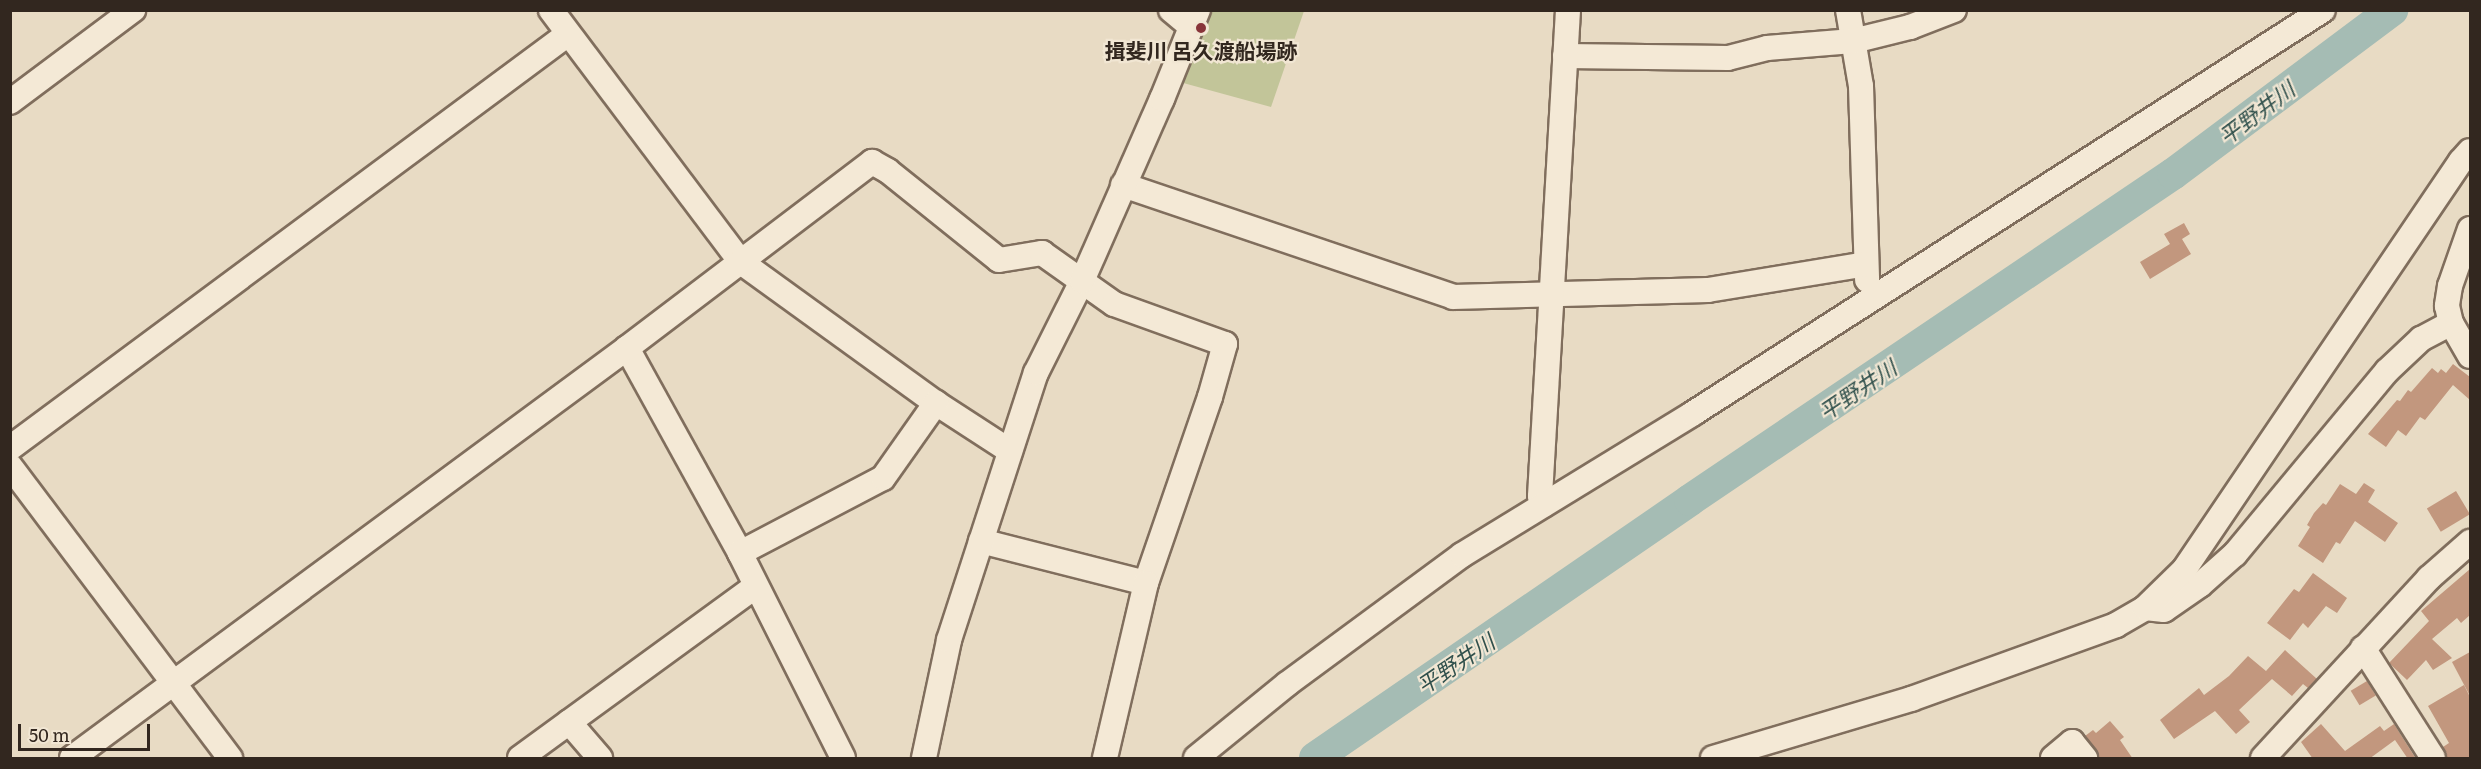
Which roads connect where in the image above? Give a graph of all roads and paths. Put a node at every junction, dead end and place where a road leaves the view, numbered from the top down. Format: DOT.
graph roads {
  1 [pos="133,10"];
  2 [pos="551,10"];
  3 [pos="1171,10"];
  4 [pos="1568,10"];
  5 [pos="1848,10"];
  6 [pos="1954,10"];
  7 [pos="2323,10"];
  8 [pos="1194,19"];
  9 [pos="568,34"];
  10 [pos="1853,41"];
  11 [pos="1565,56"];
  12 [pos="10,102"];
  13 [pos="2470,151"];
  14 [pos="1123,185"];
  15 [pos="2470,229"];
  16 [pos="741,262"];
  17 [pos="1866,264"];
  18 [pos="1082,281"];
  19 [pos="1552,293"];
  20 [pos="1869,300"];
  21 [pos="2451,322"];
  22 [pos="627,348"];
  23 [pos="2470,356"];
  24 [pos="936,403"];
  25 [pos="10,448"];
  26 [pos="1010,451"];
  27 [pos="10,466"];
  28 [pos="1543,505"];
  29 [pos="981,541"];
  30 [pos="2470,542"];
  31 [pos="740,553"];
  32 [pos="1146,583"];
  33 [pos="756,586"];
  34 [pos="2145,608"];
  35 [pos="2363,648"];
  36 [pos="176,685"];
  37 [pos="569,722"];
  38 [pos="2271,756"];
  39 [pos="72,759"];
  40 [pos="230,759"];
  41 [pos="520,759"];
  42 [pos="600,759"];
  43 [pos="843,759"];
  44 [pos="924,759"];
  45 [pos="1105,759"];
  46 [pos="1196,759"];
  47 [pos="1713,759"];
  48 [pos="2053,759"];
  49 [pos="2085,759"];
  50 [pos="2433,759"];
  1 -- 12 [label="street"];
  2 -- 9 [label="street"];
  3 -- 8 [label="street"];
  4 -- 11 [label="street"];
  5 -- 10 [label="street"];
  6 -- 10 [label="street"];
  7 -- 20 [label="street"];
  8 -- 14 [label="street"];
  9 -- 16 [label="street"];
  9 -- 25 [label="street"];
  10 -- 11 [label="street"];
  10 -- 17 [label="street"];
  11 -- 19 [label="street"];
  13 -- 34 [label="street"];
  14 -- 18 [label="street"];
  14 -- 19 [label="street"];
  15 -- 21 [label="street"];
  16 -- 18 [label="street"];
  16 -- 22 [label="street"];
  16 -- 24 [label="street"];
  17 -- 19 [label="street"];
  17 -- 20 [label="street"];
  18 -- 26 [label="street"];
  18 -- 32 [label="street"];
  19 -- 28 [label="street"];
  20 -- 28 [label="street"];
  21 -- 23 [label="street"];
  21 -- 34 [label="street"];
  22 -- 31 [label="street"];
  22 -- 36 [label="street"];
  24 -- 26 [label="street"];
  24 -- 31 [label="street"];
  26 -- 29 [label="street"];
  27 -- 36 [label="street"];
  28 -- 46 [label="street"];
  29 -- 32 [label="street"];
  29 -- 44 [label="street"];
  30 -- 35 [label="street"];
  31 -- 33 [label="street"];
  32 -- 45 [label="street"];
  33 -- 37 [label="street"];
  33 -- 43 [label="street"];
  34 -- 47 [label="street"];
  35 -- 38 [label="street"];
  35 -- 50 [label="street"];
  36 -- 39 [label="street"];
  36 -- 40 [label="street"];
  37 -- 41 [label="street"];
  37 -- 42 [label="street"];
  48 -- 49 [label="street"];
}
